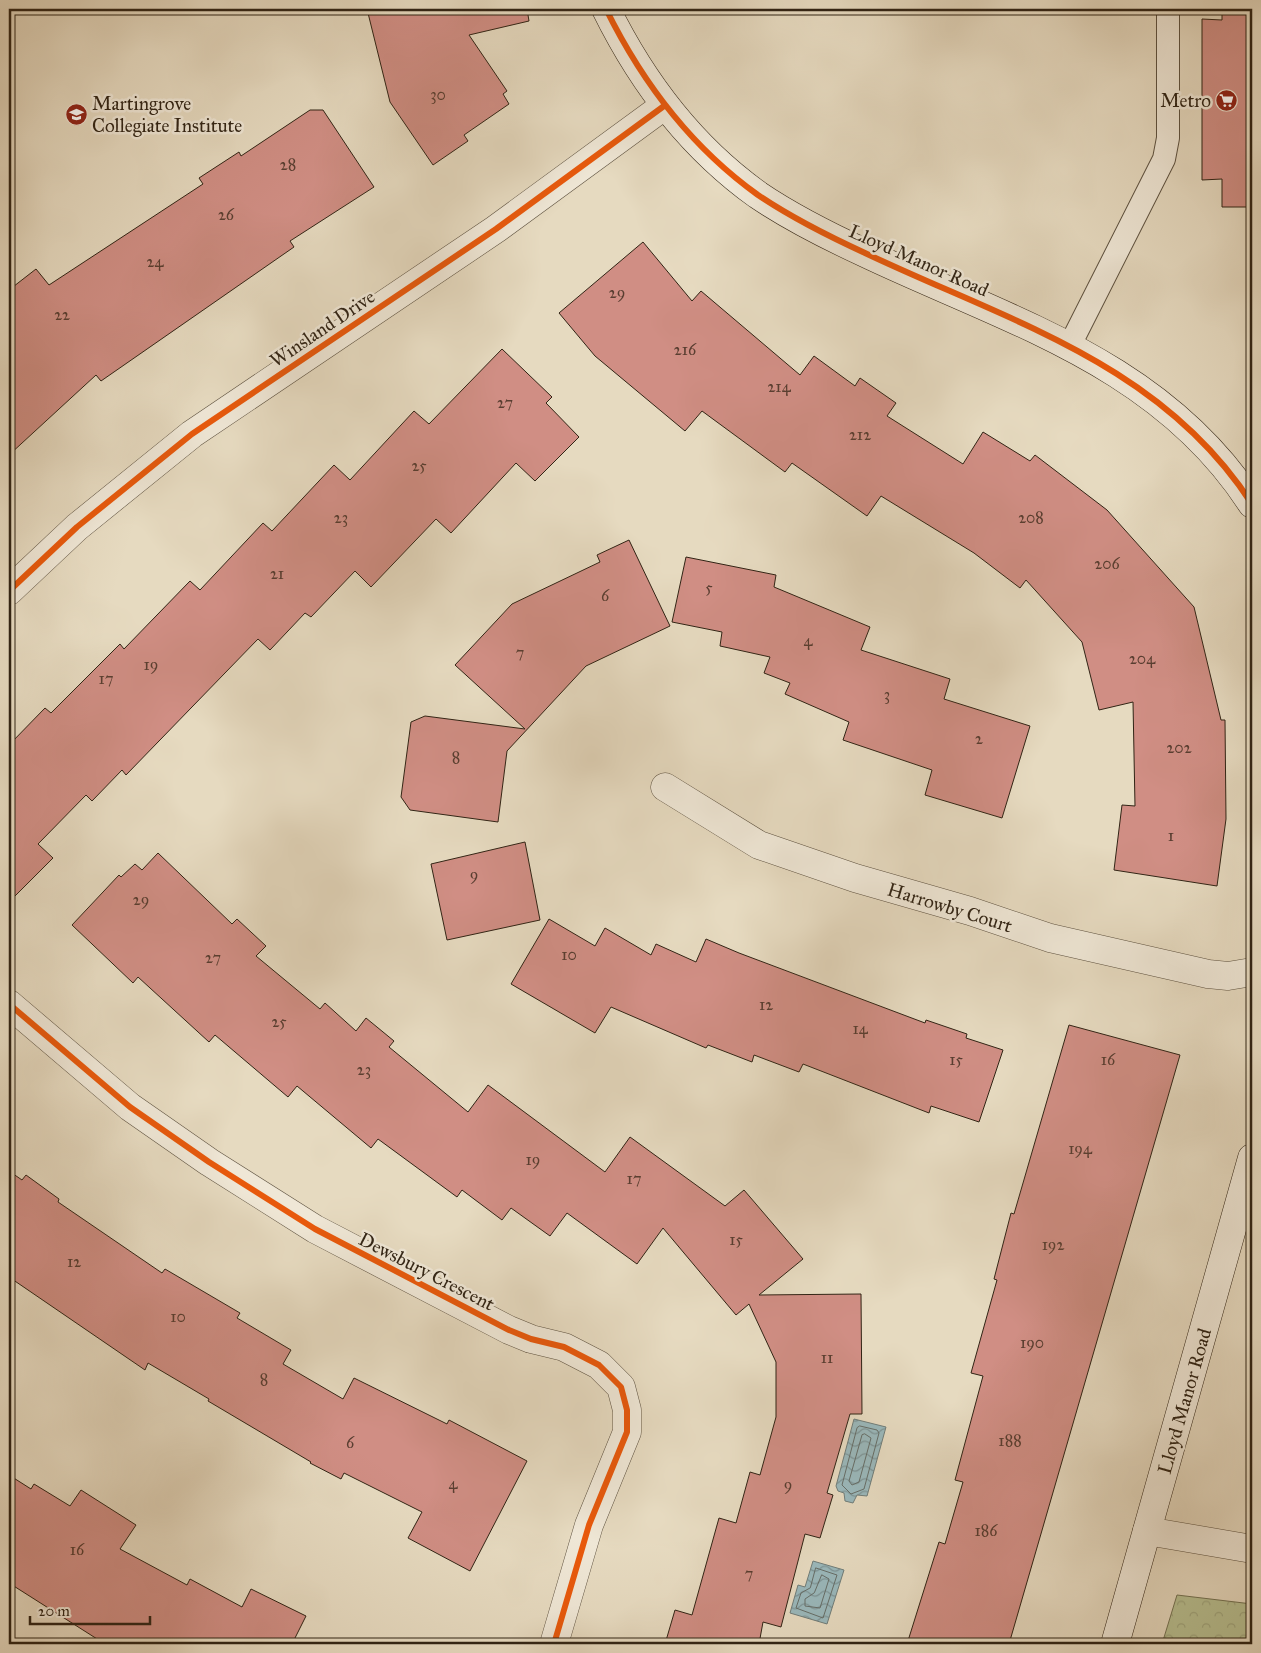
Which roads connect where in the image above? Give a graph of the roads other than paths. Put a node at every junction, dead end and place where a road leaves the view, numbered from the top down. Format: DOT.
graph roads {
  1 [pos="606,9"];
  2 [pos="1168,9"];
  3 [pos="664,106"];
  4 [pos="1070,345"];
  5 [pos="1252,504"];
  6 [pos="9,591"];
  7 [pos="665,787"];
  8 [pos="1252,972"];
  9 [pos="9,1004"];
  10 [pos="1252,1158"];
  11 [pos="1147,1530"];
  12 [pos="1252,1549"];
  13 [pos="554,1644"];
  14 [pos="1115,1644"];
  1 -- 3 [label="street, Lloyd Manor Road"];
  2 -- 4 [label="lane"];
  3 -- 4 [label="street, Lloyd Manor Road"];
  3 -- 6 [label="street, Winsland Drive"];
  4 -- 5 [label="street, Lloyd Manor Road"];
  7 -- 8 [label="street, Harrowby Court"];
  9 -- 13 [label="street, Dewsbury Crescent"];
  10 -- 11 [label="street, Lloyd Manor Road"];
  11 -- 12 [label="street"];
  11 -- 14 [label="street, Lloyd Manor Road"];
}
